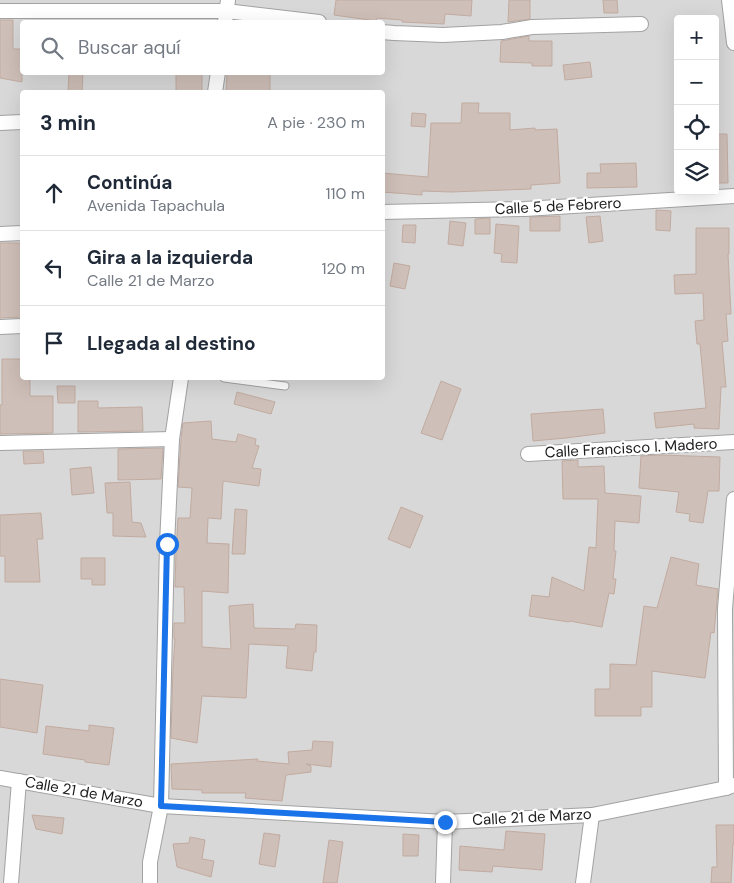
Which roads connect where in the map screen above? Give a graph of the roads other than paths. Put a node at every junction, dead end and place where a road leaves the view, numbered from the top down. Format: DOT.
graph roads {
  1 [pos="729,0"];
  2 [pos="0,11"];
  3 [pos="226,11"];
  4 [pos="732,15"];
  5 [pos="302,20"];
  6 [pos="641,24"];
  7 [pos="385,32"];
  8 [pos="734,43"];
  9 [pos="218,75"];
  10 [pos="215,90"];
  11 [pos="0,122"];
  12 [pos="20,122"];
  13 [pos="734,196"];
  14 [pos="385,212"];
  15 [pos="20,233"];
  16 [pos="0,234"];
  17 [pos="20,326"];
  18 [pos="0,327"];
  19 [pos="181,380"];
  20 [pos="239,380"];
  21 [pos="285,386"];
  22 [pos="172,439"];
  23 [pos="734,442"];
  24 [pos="0,443"];
  25 [pos="528,454"];
  26 [pos="734,499"];
  27 [pos="0,778"];
  28 [pos="20,781"];
  29 [pos="730,786"];
  30 [pos="161,806"];
  31 [pos="592,815"];
  32 [pos="445,822"];
  33 [pos="11,883"];
  34 [pos="150,883"];
  35 [pos="443,883"];
  36 [pos="583,883"];
  1 -- 4 [label="street"];
  2 -- 3 [label="street"];
  3 -- 5 [label="street"];
  4 -- 8 [label="street"];
  6 -- 7 [label="street"];
  9 -- 10 [label="street"];
  11 -- 12 [label="street"];
  13 -- 14 [label="street, Calle 5 de Febrero"];
  15 -- 16 [label="street"];
  17 -- 18 [label="street"];
  19 -- 22 [label="street"];
  20 -- 21 [label="lane"];
  22 -- 24 [label="street"];
  22 -- 30 [label="street"];
  23 -- 25 [label="street, Calle Francisco I. Madero"];
  26 -- 29 [label="street"];
  27 -- 28 [label="street, Calle 21 de Marzo"];
  28 -- 30 [label="street, Calle 21 de Marzo"];
  28 -- 33 [label="street"];
  29 -- 31 [label="street, Calle 21 de Marzo"];
  30 -- 32 [label="street, Calle 21 de Marzo"];
  30 -- 34 [label="street"];
  31 -- 32 [label="street, Calle 21 de Marzo"];
  31 -- 36 [label="street"];
  32 -- 35 [label="street"];
}
